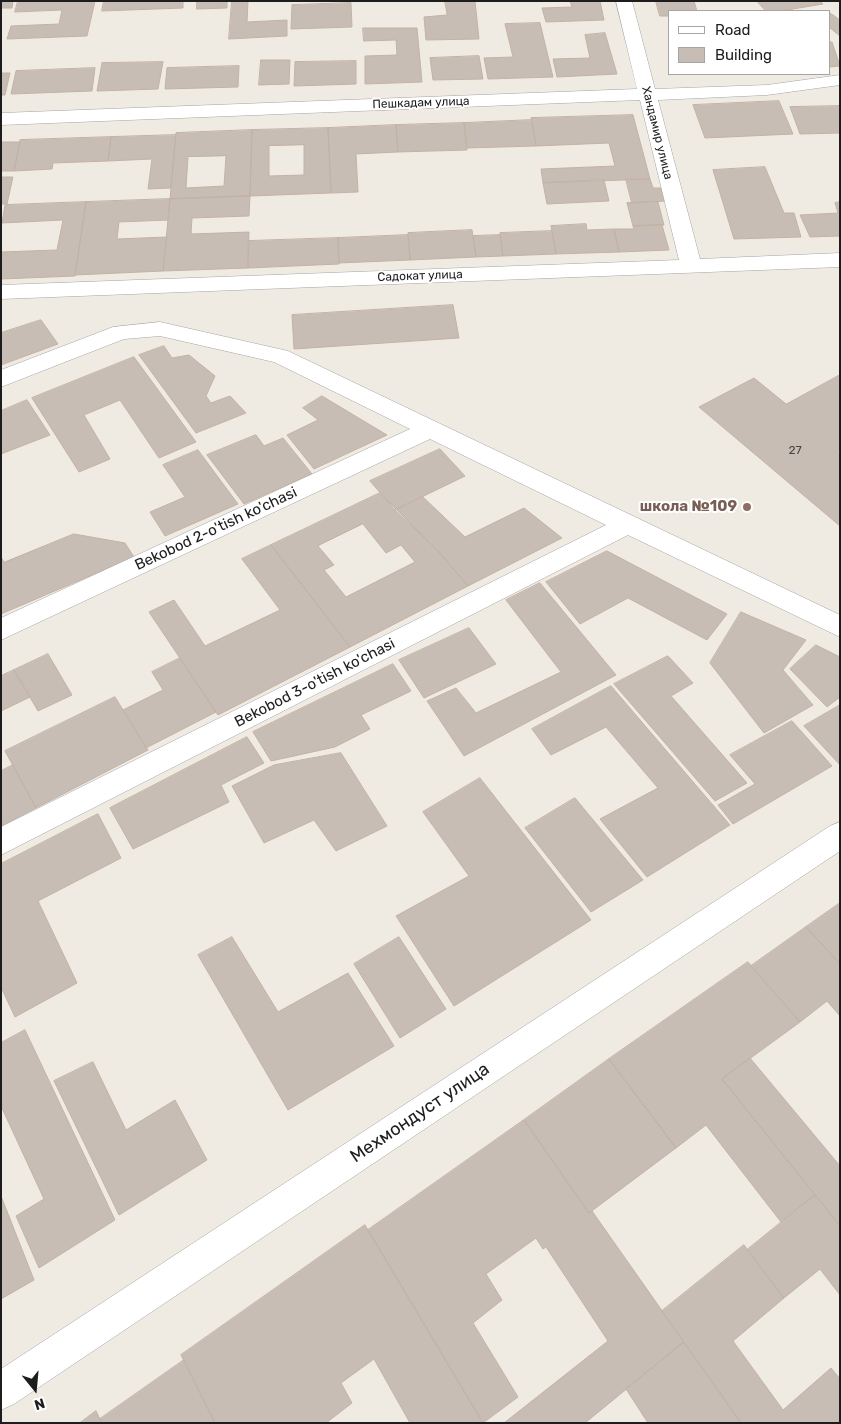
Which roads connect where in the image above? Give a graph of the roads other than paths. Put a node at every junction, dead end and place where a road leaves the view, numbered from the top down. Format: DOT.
graph roads {
  1 [pos="624,1"];
  2 [pos="840,80"];
  3 [pos="647,94"];
  4 [pos="1,119"];
  5 [pos="840,260"];
  6 [pos="691,265"];
  7 [pos="1,292"];
  8 [pos="1,379"];
  9 [pos="432,428"];
  10 [pos="629,524"];
  11 [pos="840,627"];
  12 [pos="1,630"];
  13 [pos="840,835"];
  14 [pos="1,842"];
  15 [pos="1,1391"];
  1 -- 3 [label="street, Хандамир улица"];
  2 -- 3 [label="street, Пешкадам улица"];
  3 -- 4 [label="street, Пешкадам улица"];
  3 -- 6 [label="street, Хандамир улица"];
  5 -- 6 [label="street, Садокат улица"];
  6 -- 7 [label="street, Садокат улица"];
  8 -- 9 [label="street"];
  9 -- 10 [label="street"];
  9 -- 12 [label="street, Bekobod 2-o'tish ko'chasi"];
  10 -- 11 [label="street"];
  10 -- 14 [label="street, Bekobod 3-o'tish ko'chasi"];
  13 -- 15 [label="street, Мехмондуст улица"];
}
